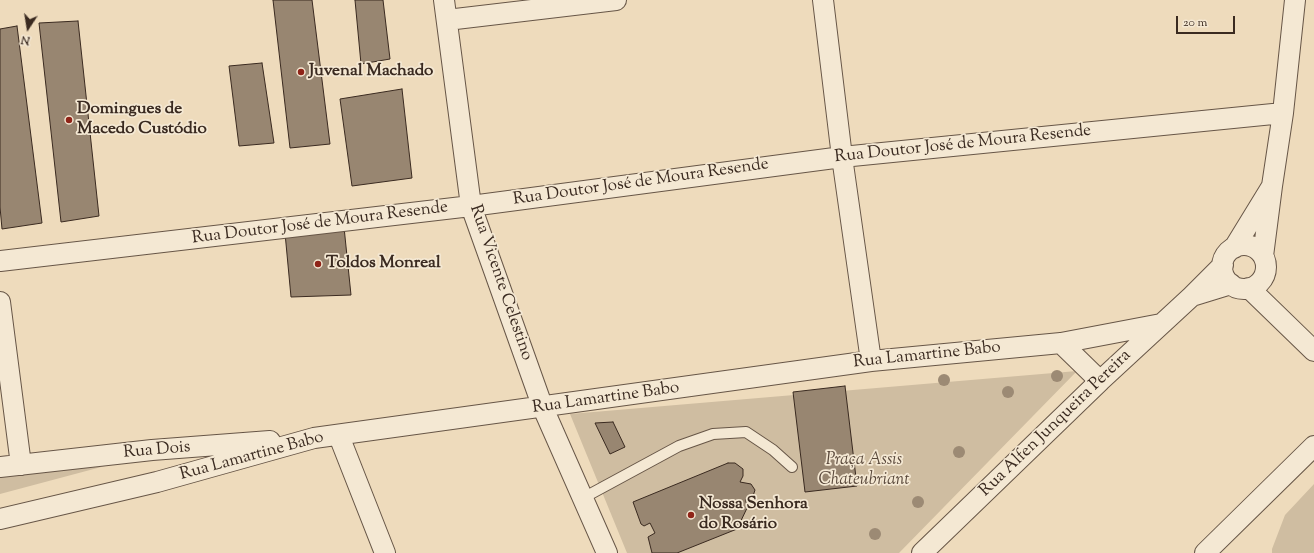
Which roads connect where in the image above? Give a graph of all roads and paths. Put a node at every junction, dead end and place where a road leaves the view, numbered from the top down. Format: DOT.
graph roads {
  1 [pos="444,0"];
  2 [pos="616,0"];
  3 [pos="823,0"];
  4 [pos="1295,0"];
  5 [pos="447,20"];
  6 [pos="1283,113"];
  7 [pos="842,157"];
  8 [pos="1272,186"];
  9 [pos="471,206"];
  10 [pos="1234,248"];
  11 [pos="1263,256"];
  12 [pos="0,261"];
  13 [pos="1223,265"];
  14 [pos="1240,286"];
  15 [pos="1192,296"];
  16 [pos="0,302"];
  17 [pos="1161,324"];
  18 [pos="1061,343"];
  19 [pos="1314,351"];
  20 [pos="871,361"];
  21 [pos="1100,381"];
  22 [pos="543,408"];
  23 [pos="339,436"];
  24 [pos="314,438"];
  25 [pos="1314,446"];
  26 [pos="152,450"];
  27 [pos="20,465"];
  28 [pos="0,467"];
  29 [pos="792,467"];
  30 [pos="157,482"];
  31 [pos="583,498"];
  32 [pos="0,519"];
  33 [pos="385,553"];
  34 [pos="607,553"];
  35 [pos="922,553"];
  36 [pos="1205,553"];
  1 -- 5 [label="street, Rua Vicente Celestino"];
  2 -- 5 [label="street"];
  3 -- 7 [label="street"];
  4 -- 6 [label="street"];
  5 -- 9 [label="street, Rua Vicente Celestino"];
  6 -- 7 [label="street, Rua Doutor José de Moura Resende"];
  6 -- 8 [label="street"];
  7 -- 9 [label="street, Rua Doutor José de Moura Resende"];
  7 -- 20 [label="street"];
  8 -- 10 [label="street"];
  8 -- 11 [label="street"];
  9 -- 12 [label="street, Rua Doutor José de Moura Resende"];
  9 -- 22 [label="street, Rua Vicente Celestino"];
  10 -- 11 [label="street"];
  10 -- 13 [label="street"];
  11 -- 14 [label="street"];
  13 -- 14 [label="street"];
  13 -- 15 [label="street"];
  14 -- 15 [label="street"];
  14 -- 19 [label="street"];
  15 -- 17 [label="street, Rua Alfen Junqueira Pereira"];
  16 -- 27 [label="street"];
  17 -- 18 [label="street, Rua Lamartine Babo"];
  17 -- 21 [label="street, Rua Alfen Junqueira Pereira"];
  18 -- 20 [label="street, Rua Lamartine Babo"];
  18 -- 21 [label="street"];
  20 -- 22 [label="street, Rua Lamartine Babo"];
  21 -- 35 [label="street, Rua Alfen Junqueira Pereira"];
  22 -- 23 [label="street, Rua Lamartine Babo"];
  22 -- 31 [label="street, Rua Vicente Celestino"];
  23 -- 24 [label="street, Rua Lamartine Babo"];
  23 -- 33 [label="street"];
  24 -- 26 [label="street, Rua Dois"];
  24 -- 30 [label="street, Rua Lamartine Babo"];
  25 -- 36 [label="street"];
  26 -- 27 [label="street, Rua Dois"];
  26 -- 30 [label="street, Rua Lamartine Babo"];
  27 -- 28 [label="street, Rua Dois"];
  29 -- 31 [label="lane"];
  30 -- 32 [label="street, Rua Lamartine Babo"];
  31 -- 34 [label="street, Rua Vicente Celestino"];
}
